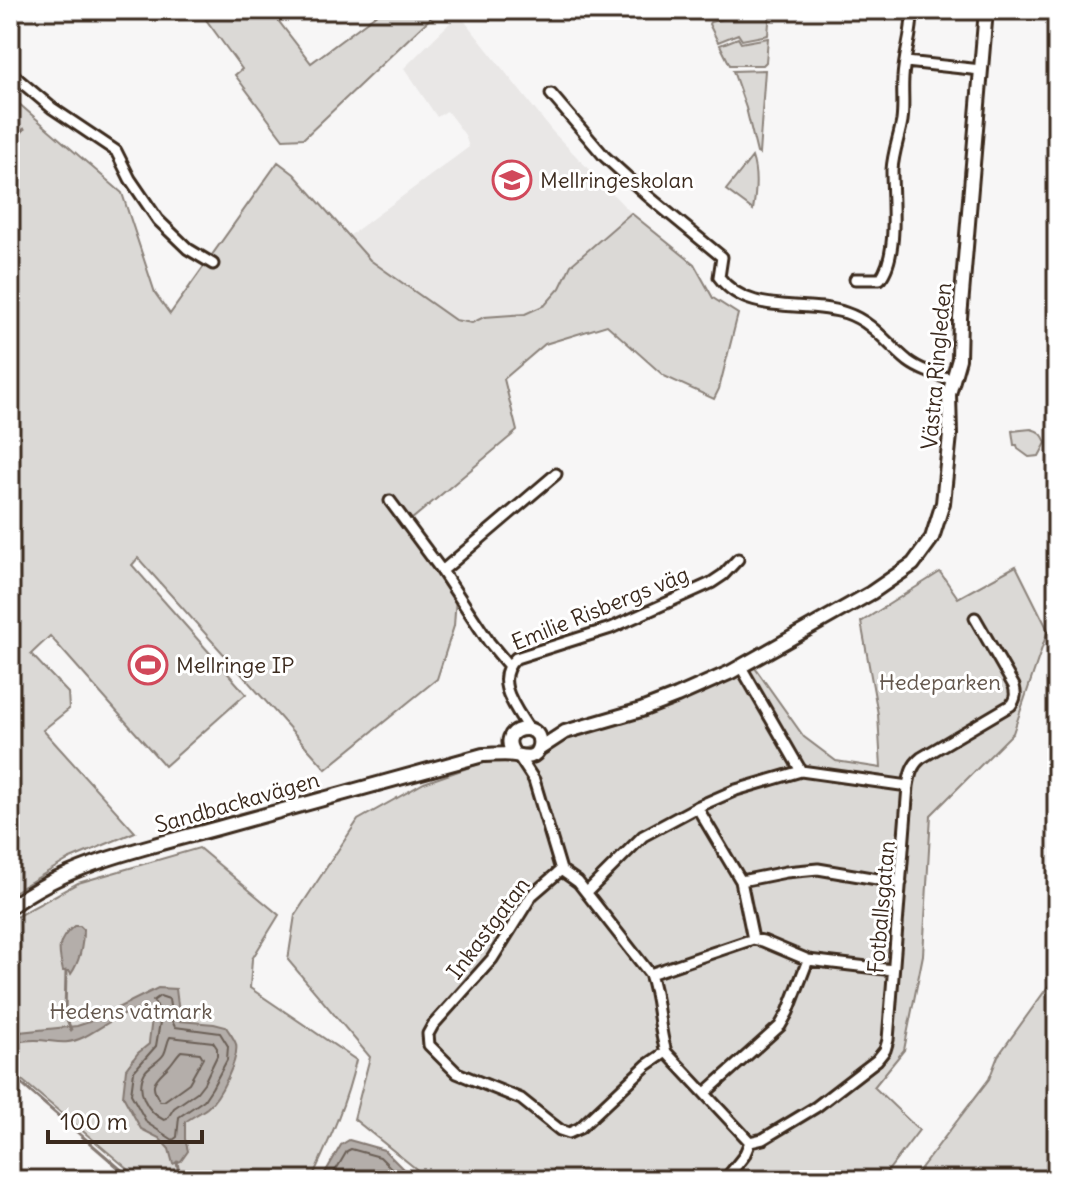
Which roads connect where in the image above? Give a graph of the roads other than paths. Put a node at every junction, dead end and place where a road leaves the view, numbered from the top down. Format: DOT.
graph roads {
  1 [pos="619,10"];
  2 [pos="629,10"];
  3 [pos="912,10"];
  4 [pos="986,10"];
  5 [pos="906,62"];
  6 [pos="981,70"];
  7 [pos="10,71"];
  8 [pos="551,94"];
  9 [pos="213,264"];
  10 [pos="855,279"];
  11 [pos="954,380"];
  12 [pos="556,474"];
  13 [pos="390,501"];
  14 [pos="738,559"];
  15 [pos="442,571"];
  16 [pos="975,618"];
  17 [pos="508,665"];
  18 [pos="741,667"];
  19 [pos="513,705"];
  20 [pos="530,730"];
  21 [pos="565,732"];
  22 [pos="512,735"];
  23 [pos="537,751"];
  24 [pos="483,755"];
  25 [pos="517,756"];
  26 [pos="801,771"];
  27 [pos="534,780"];
  28 [pos="908,786"];
  29 [pos="697,807"];
  30 [pos="561,870"];
  31 [pos="741,881"];
  32 [pos="901,883"];
  33 [pos="587,892"];
  34 [pos="10,907"];
  35 [pos="753,939"];
  36 [pos="808,960"];
  37 [pos="893,970"];
  38 [pos="650,974"];
  39 [pos="666,1052"];
  40 [pos="705,1093"];
  41 [pos="750,1142"];
  42 [pos="725,1180"];
  1 -- 2 [label="street"];
  3 -- 5 [label="street"];
  4 -- 6 [label="street, Västra Ringleden"];
  5 -- 6 [label="street"];
  5 -- 10 [label="street"];
  6 -- 11 [label="street, Västra Ringleden"];
  7 -- 9 [label="street"];
  8 -- 11 [label="street"];
  11 -- 18 [label="street, Västra Ringleden"];
  12 -- 15 [label="street"];
  13 -- 15 [label="street"];
  14 -- 17 [label="street, Emilie Risbergs väg"];
  15 -- 17 [label="street"];
  16 -- 28 [label="street"];
  17 -- 19 [label="street, Emilie Risbergs väg"];
  18 -- 21 [label="street"];
  18 -- 26 [label="street"];
  19 -- 20 [label="street, Emilie Risbergs väg"];
  19 -- 22 [label="street, Emilie Risbergs väg"];
  20 -- 21 [label="street"];
  20 -- 22 [label="street"];
  20 -- 23 [label="street"];
  21 -- 23 [label="street"];
  22 -- 24 [label="street, Sandbackavägen"];
  22 -- 25 [label="street"];
  23 -- 25 [label="street"];
  23 -- 27 [label="street"];
  24 -- 25 [label="street, Sandbackavägen"];
  24 -- 34 [label="street, Sandbackavägen"];
  25 -- 27 [label="street"];
  26 -- 28 [label="street"];
  26 -- 29 [label="street"];
  27 -- 30 [label="street"];
  28 -- 32 [label="street, Fotballsgatan"];
  29 -- 31 [label="street"];
  29 -- 33 [label="street"];
  30 -- 33 [label="street"];
  30 -- 39 [label="street, Inkastgatan"];
  31 -- 32 [label="street"];
  31 -- 35 [label="street"];
  32 -- 37 [label="street, Fotballsgatan"];
  33 -- 38 [label="street"];
  35 -- 36 [label="street"];
  35 -- 38 [label="street"];
  36 -- 37 [label="street"];
  36 -- 40 [label="street"];
  37 -- 41 [label="street, Fotballsgatan"];
  38 -- 39 [label="street"];
  39 -- 40 [label="street"];
  40 -- 41 [label="street"];
  41 -- 42 [label="street"];
}
